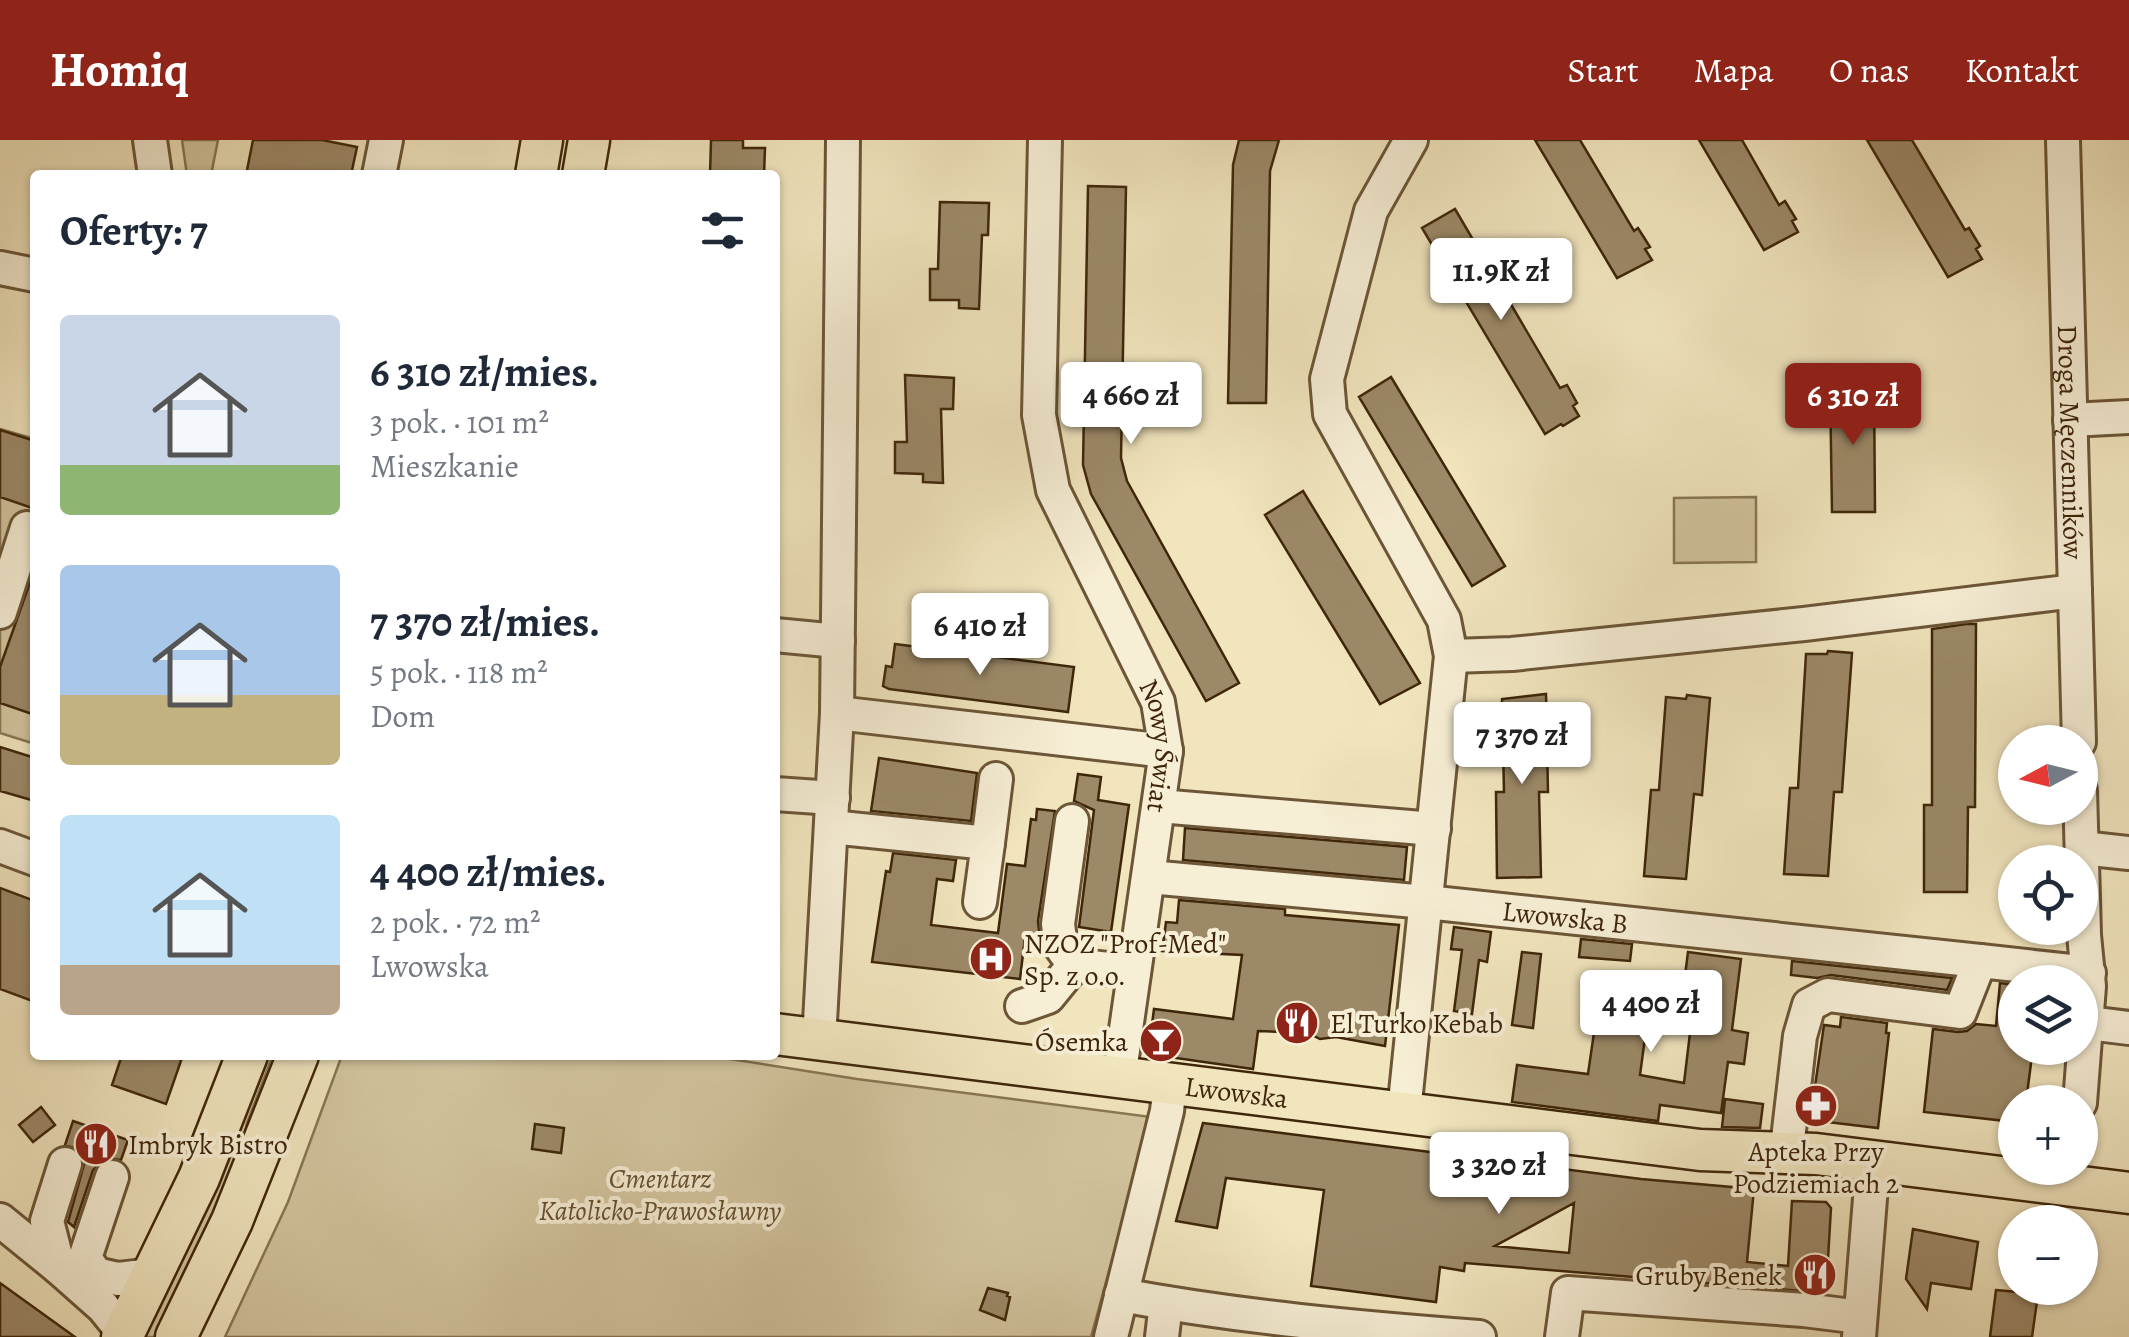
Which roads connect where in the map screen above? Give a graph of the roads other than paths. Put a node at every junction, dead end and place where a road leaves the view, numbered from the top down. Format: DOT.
graph roads {
  1 [pos="150,140"];
  2 [pos="386,140"];
  3 [pos="542,140"];
  4 [pos="589,140"];
  5 [pos="844,140"];
  6 [pos="1046,140"];
  7 [pos="1411,140"];
  8 [pos="2063,140"];
  9 [pos="154,170"];
  10 [pos="380,170"];
  11 [pos="537,170"];
  12 [pos="584,170"];
  13 [pos="0,268"];
  14 [pos="30,274"];
  15 [pos="2129,417"];
  16 [pos="2070,420"];
  17 [pos="16,530"];
  18 [pos="2075,591"];
  19 [pos="0,612"];
  20 [pos="780,635"];
  21 [pos="838,641"];
  22 [pos="1451,656"];
  23 [pos="836,713"];
  24 [pos="2079,725"];
  25 [pos="1166,751"];
  26 [pos="996,780"];
  27 [pos="780,796"];
  28 [pos="1160,806"];
  29 [pos="832,813"];
  30 [pos="1072,821"];
  31 [pos="1434,828"];
  32 [pos="988,843"];
  33 [pos="0,846"];
  34 [pos="2098,850"];
  35 [pos="2129,853"];
  36 [pos="30,857"];
  37 [pos="1148,877"];
  38 [pos="980,902"];
  39 [pos="1426,902"];
  40 [pos="1980,961"];
  41 [pos="1074,965"];
  42 [pos="2008,965"];
  43 [pos="1134,972"];
  44 [pos="1022,1006"];
  45 [pos="2129,1028"];
  46 [pos="2098,1030"];
  47 [pos="780,1035"];
  48 [pos="820,1040"];
  49 [pos="245,1060"];
  50 [pos="296,1060"];
  51 [pos="1119,1078"];
  52 [pos="1170,1083"];
  53 [pos="1404,1112"];
  54 [pos="1700,1150"];
  55 [pos="1783,1152"];
  56 [pos="65,1164"];
  57 [pos="1872,1172"];
  58 [pos="112,1177"];
  59 [pos="2063,1187"];
  60 [pos="2129,1193"];
  61 [pos="2129,1216"];
  62 [pos="0,1220"];
  63 [pos="59,1268"];
  64 [pos="96,1274"];
  65 [pos="152,1275"];
  66 [pos="1121,1295"];
  67 [pos="1166,1303"];
  68 [pos="1803,1323"];
  69 [pos="1859,1327"];
  70 [pos="1401,1334"];
  71 [pos="123,1335"];
  72 [pos="176,1337"];
  73 [pos="1111,1337"];
  74 [pos="1162,1337"];
  75 [pos="1479,1337"];
  76 [pos="1562,1337"];
  1 -- 9 [label="street"];
  2 -- 10 [label="street"];
  3 -- 11 [label="main road"];
  4 -- 12 [label="main road"];
  5 -- 21 [label="street"];
  6 -- 25 [label="street, Nowy Świat"];
  7 -- 22 [label="street"];
  8 -- 16 [label="street, Droga Męczenników"];
  13 -- 14 [label="street"];
  15 -- 16 [label="street"];
  16 -- 18 [label="street, Droga Męczenników"];
  17 -- 19 [label="street"];
  18 -- 22 [label="street"];
  18 -- 24 [label="street, Droga Męczenników"];
  20 -- 21 [label="street"];
  21 -- 23 [label="street"];
  22 -- 31 [label="street"];
  23 -- 25 [label="street"];
  23 -- 29 [label="street"];
  25 -- 28 [label="street, Nowy Świat"];
  26 -- 32 [label="street"];
  27 -- 29 [label="street"];
  28 -- 31 [label="street"];
  28 -- 37 [label="street, Nowy Świat"];
  29 -- 32 [label="street"];
  29 -- 48 [label="street"];
  30 -- 41 [label="street"];
  31 -- 39 [label="street"];
  32 -- 38 [label="street"];
  33 -- 36 [label="street"];
  34 -- 35 [label="street"];
  37 -- 39 [label="street, Lwowska B"];
  37 -- 43 [label="street, Nowy Świat"];
  39 -- 40 [label="street, Lwowska B"];
  39 -- 53 [label="street"];
  40 -- 42 [label="street, Lwowska B"];
  40 -- 55 [label="street"];
  41 -- 43 [label="street"];
  41 -- 44 [label="street"];
  43 -- 51 [label="street, Nowy Świat"];
  45 -- 46 [label="street"];
  47 -- 48 [label="main road, Lwowska"];
  48 -- 51 [label="main road, Lwowska"];
  49 -- 65 [label="main road"];
  50 -- 72 [label="main road"];
  51 -- 52 [label="main road, Lwowska"];
  52 -- 53 [label="main road, Lwowska"];
  52 -- 66 [label="street"];
  53 -- 54 [label="main road, Lwowska"];
  54 -- 55 [label="main road, Lwowska"];
  54 -- 57 [label="main road, Lwowska"];
  55 -- 57 [label="main road, Lwowska"];
  56 -- 63 [label="street"];
  57 -- 59 [label="main road, Lwowska"];
  57 -- 69 [label="street"];
  58 -- 64 [label="street"];
  59 -- 60 [label="main road, Lwowska"];
  59 -- 61 [label="main road, Lwowska"];
  62 -- 63 [label="street"];
  63 -- 64 [label="street"];
  63 -- 71 [label="street"];
  64 -- 65 [label="street"];
  65 -- 71 [label="main road"];
  66 -- 67 [label="street"];
  66 -- 73 [label="street"];
  67 -- 70 [label="street"];
  67 -- 74 [label="street"];
  68 -- 69 [label="street"];
  68 -- 76 [label="street"];
  70 -- 75 [label="street"];
}
